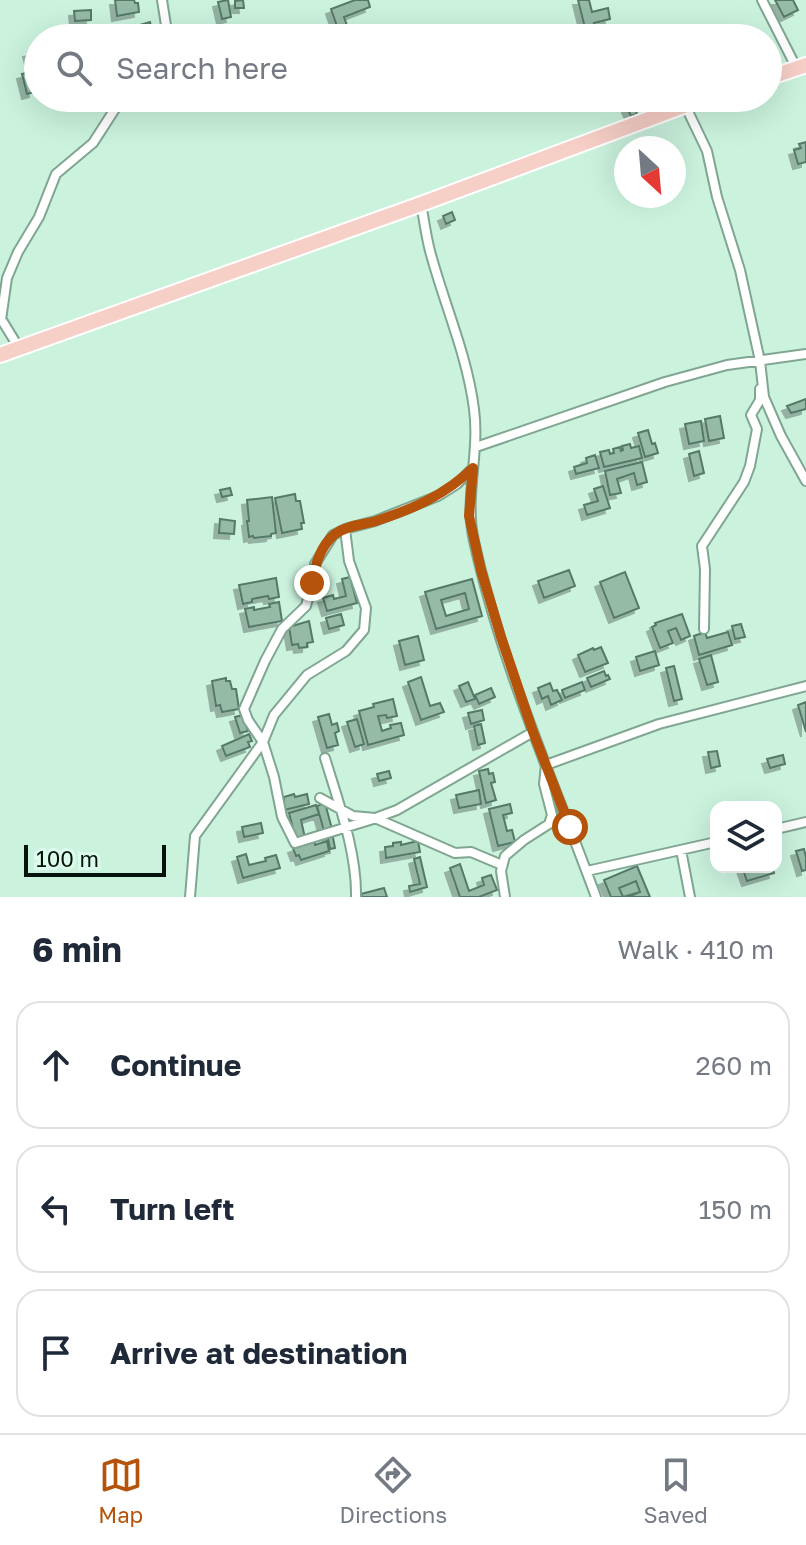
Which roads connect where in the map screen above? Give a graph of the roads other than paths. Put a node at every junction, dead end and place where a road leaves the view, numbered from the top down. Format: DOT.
graph roads {
  1 [pos="162,0"];
  2 [pos="762,0"];
  3 [pos="166,24"];
  4 [pos="776,24"];
  5 [pos="782,34"];
  6 [pos="801,67"];
  7 [pos="782,73"];
  8 [pos="113,112"];
  9 [pos="666,112"];
  10 [pos="688,112"];
  11 [pos="421,204"];
  12 [pos="1,318"];
  13 [pos="19,348"];
  14 [pos="806,354"];
  15 [pos="0,355"];
  16 [pos="760,361"];
  17 [pos="476,447"];
  18 [pos="473,468"];
  19 [pos="806,481"];
  20 [pos="345,529"];
  21 [pos="704,629"];
  22 [pos="806,686"];
  23 [pos="533,732"];
  24 [pos="263,742"];
  25 [pos="325,758"];
  26 [pos="546,765"];
  27 [pos="320,798"];
  28 [pos="341,809"];
  29 [pos="375,818"];
  30 [pos="806,822"];
  31 [pos="345,827"];
  32 [pos="782,828"];
  33 [pos="710,843"];
  34 [pos="681,850"];
  35 [pos="502,865"];
  36 [pos="587,871"];
  37 [pos="191,897"];
  38 [pos="356,897"];
  39 [pos="505,897"];
  40 [pos="596,897"];
  41 [pos="690,897"];
  1 -- 3 [label="street"];
  2 -- 4 [label="street"];
  5 -- 6 [label="street"];
  6 -- 7 [label="highway"];
  8 -- 12 [label="street"];
  9 -- 11 [label="highway"];
  10 -- 16 [label="street"];
  11 -- 13 [label="highway"];
  11 -- 17 [label="street"];
  12 -- 13 [label="street"];
  13 -- 15 [label="highway"];
  14 -- 16 [label="street"];
  16 -- 17 [label="street"];
  16 -- 19 [label="street"];
  16 -- 21 [label="street"];
  17 -- 18 [label="street"];
  18 -- 20 [label="street"];
  18 -- 23 [label="street"];
  20 -- 24 [label="street"];
  20 -- 24 [label="street"];
  22 -- 26 [label="street"];
  23 -- 26 [label="street"];
  23 -- 29 [label="street"];
  24 -- 31 [label="street"];
  24 -- 37 [label="street"];
  25 -- 28 [label="street"];
  26 -- 35 [label="street"];
  26 -- 36 [label="street"];
  27 -- 28 [label="street"];
  28 -- 29 [label="street"];
  28 -- 31 [label="street"];
  29 -- 31 [label="street"];
  29 -- 35 [label="street"];
  30 -- 32 [label="street"];
  31 -- 38 [label="street"];
  33 -- 34 [label="street"];
  34 -- 36 [label="street"];
  34 -- 41 [label="street"];
  35 -- 39 [label="street"];
  36 -- 40 [label="street"];
}
